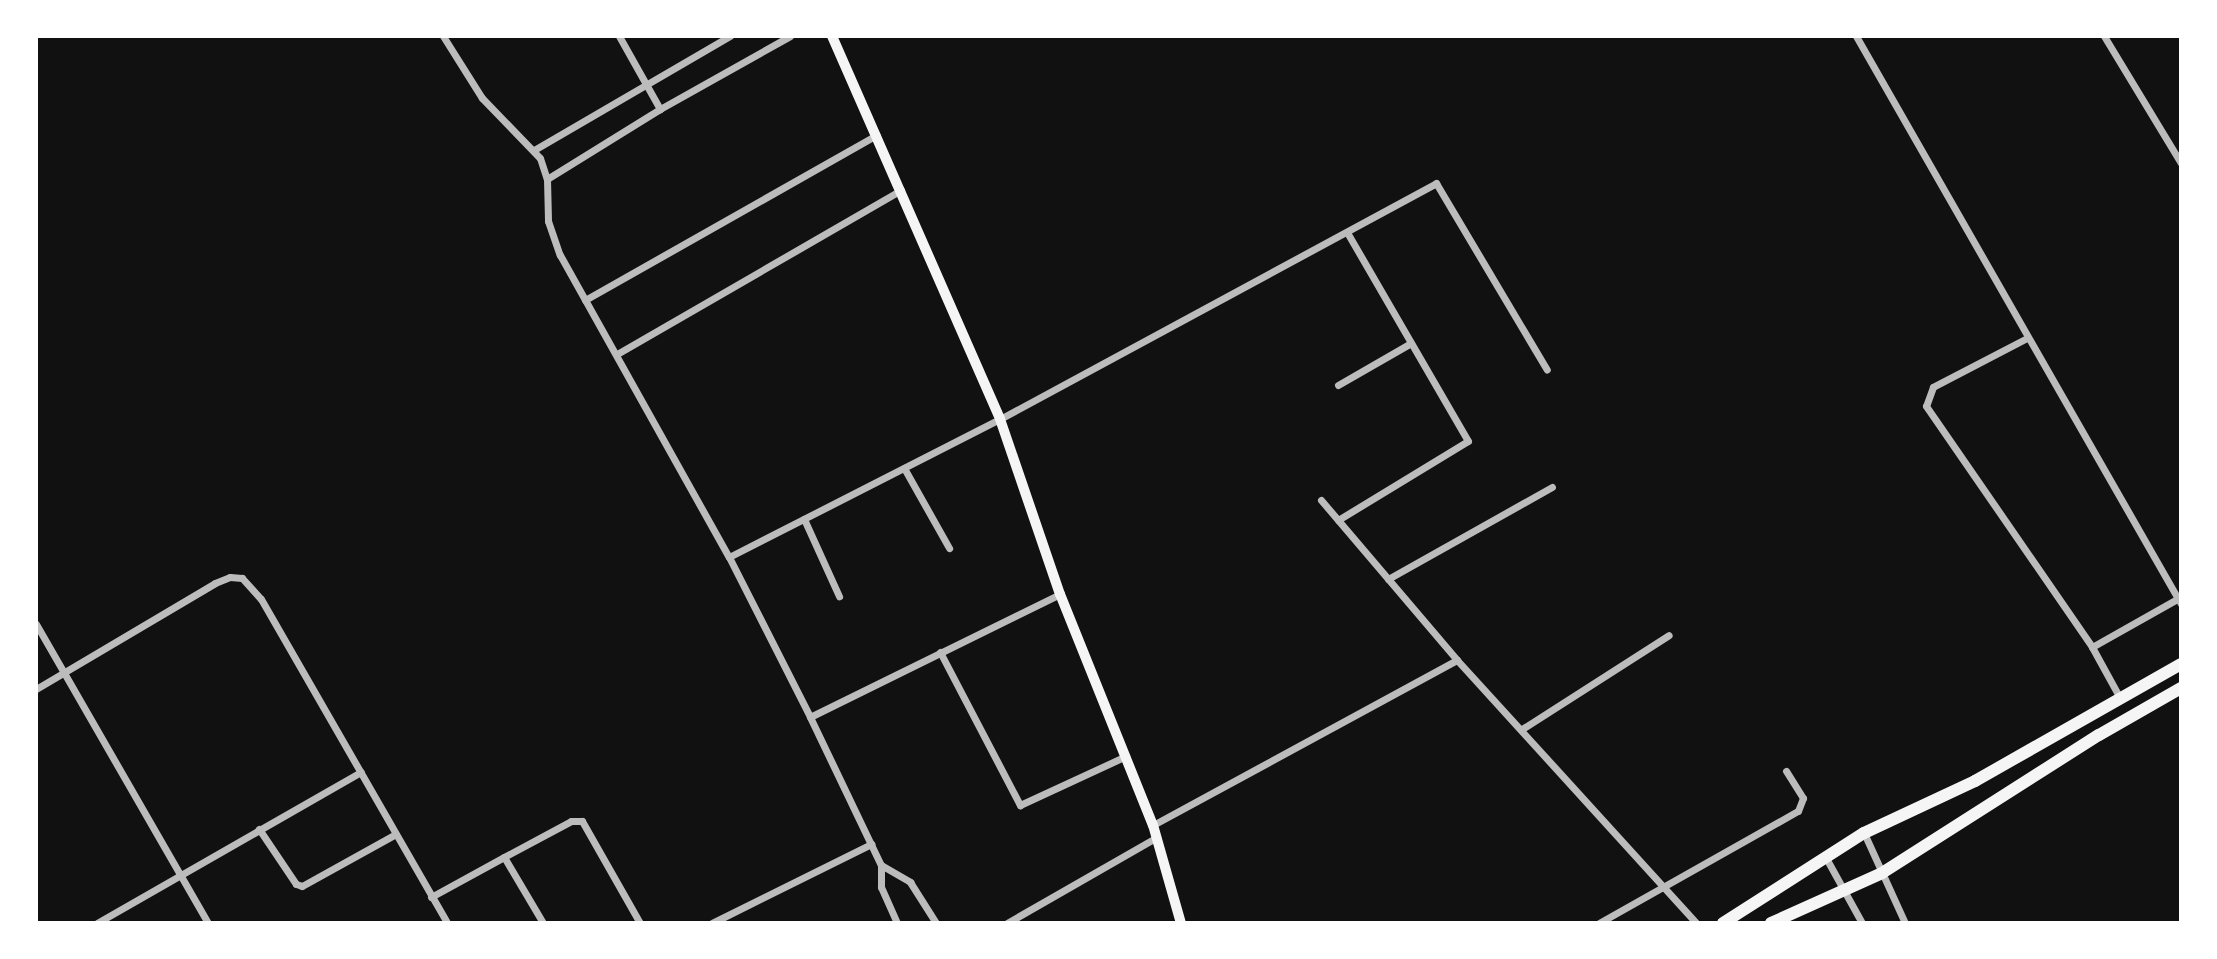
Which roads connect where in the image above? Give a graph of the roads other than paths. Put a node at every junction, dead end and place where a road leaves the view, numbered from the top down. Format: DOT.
graph roads {
  1 [pos="443,36"];
  2 [pos="619,36"];
  3 [pos="730,36"];
  4 [pos="832,36"];
  5 [pos="1856,36"];
  6 [pos="2104,36"];
  7 [pos="785,37"];
  8 [pos="647,85"];
  9 [pos="660,109"];
  10 [pos="877,135"];
  11 [pos="534,150"];
  12 [pos="2181,163"];
  13 [pos="547,179"];
  14 [pos="901,190"];
  15 [pos="1347,232"];
  16 [pos="585,300"];
  17 [pos="2027,338"];
  18 [pos="1411,343"];
  19 [pos="617,354"];
  20 [pos="1547,370"];
  21 [pos="1338,385"];
  22 [pos="1000,419"];
  23 [pos="904,468"];
  24 [pos="1552,487"];
  25 [pos="1321,500"];
  26 [pos="804,519"];
  27 [pos="1338,520"];
  28 [pos="949,548"];
  29 [pos="729,557"];
  30 [pos="1388,579"];
  31 [pos="1060,594"];
  32 [pos="839,596"];
  33 [pos="2180,600"];
  34 [pos="36,624"];
  35 [pos="1669,635"];
  36 [pos="2092,647"];
  37 [pos="940,652"];
  38 [pos="1457,660"];
  39 [pos="2181,664"];
  40 [pos="64,673"];
  41 [pos="2181,688"];
  42 [pos="36,689"];
  43 [pos="2120,698"];
  44 [pos="810,717"];
  45 [pos="1522,729"];
  46 [pos="1126,756"];
  47 [pos="1786,771"];
  48 [pos="361,772"];
  49 [pos="1153,825"];
  50 [pos="259,829"];
  51 [pos="1864,833"];
  52 [pos="396,834"];
  53 [pos="1157,837"];
  54 [pos="871,844"];
  55 [pos="504,857"];
  56 [pos="1826,858"];
  57 [pos="881,865"];
  58 [pos="1882,873"];
  59 [pos="180,874"];
  60 [pos="1662,886"];
  61 [pos="1843,891"];
  62 [pos="431,897"];
  63 [pos="97,923"];
  64 [pos="208,923"];
  65 [pos="447,923"];
  66 [pos="543,923"];
  67 [pos="640,923"];
  68 [pos="712,923"];
  69 [pos="897,923"];
  70 [pos="936,923"];
  71 [pos="1007,923"];
  72 [pos="1181,923"];
  73 [pos="1599,923"];
  74 [pos="1696,923"];
  75 [pos="1723,923"];
  76 [pos="1771,923"];
  77 [pos="1862,923"];
  78 [pos="1905,923"];
  1 -- 11 [label="street"];
  2 -- 8 [label="street"];
  3 -- 8 [label="street"];
  4 -- 10 [label="main road"];
  5 -- 17 [label="street"];
  6 -- 12 [label="street"];
  7 -- 9 [label="street"];
  8 -- 9 [label="street"];
  8 -- 11 [label="street"];
  9 -- 13 [label="street"];
  10 -- 14 [label="main road"];
  10 -- 16 [label="street"];
  11 -- 13 [label="street"];
  13 -- 16 [label="street"];
  14 -- 19 [label="street"];
  14 -- 22 [label="main road"];
  15 -- 18 [label="street"];
  15 -- 20 [label="street"];
  15 -- 22 [label="street"];
  16 -- 19 [label="street"];
  17 -- 33 [label="street"];
  17 -- 36 [label="street"];
  18 -- 21 [label="street"];
  18 -- 27 [label="street"];
  19 -- 29 [label="street"];
  22 -- 23 [label="street"];
  22 -- 31 [label="main road"];
  23 -- 26 [label="street"];
  23 -- 28 [label="street"];
  24 -- 30 [label="street"];
  25 -- 27 [label="street"];
  26 -- 29 [label="street"];
  26 -- 32 [label="street"];
  27 -- 30 [label="street"];
  29 -- 44 [label="street"];
  30 -- 38 [label="street"];
  31 -- 37 [label="street"];
  31 -- 46 [label="main road"];
  33 -- 36 [label="street"];
  34 -- 40 [label="street"];
  35 -- 45 [label="street"];
  36 -- 43 [label="street"];
  37 -- 44 [label="street"];
  37 -- 46 [label="street"];
  38 -- 45 [label="street"];
  38 -- 49 [label="street"];
  39 -- 43 [label="main road"];
  40 -- 42 [label="street"];
  40 -- 48 [label="street"];
  40 -- 59 [label="street"];
  41 -- 58 [label="main road"];
  43 -- 51 [label="main road"];
  44 -- 54 [label="street"];
  45 -- 60 [label="street"];
  46 -- 49 [label="main road"];
  47 -- 60 [label="street"];
  48 -- 50 [label="street"];
  48 -- 52 [label="street"];
  49 -- 53 [label="main road"];
  50 -- 52 [label="street"];
  50 -- 59 [label="street"];
  51 -- 56 [label="main road"];
  51 -- 58 [label="street"];
  52 -- 62 [label="street"];
  53 -- 71 [label="street"];
  53 -- 72 [label="main road"];
  54 -- 57 [label="street"];
  54 -- 68 [label="street"];
  55 -- 62 [label="street"];
  55 -- 66 [label="street"];
  55 -- 67 [label="street"];
  56 -- 61 [label="street"];
  56 -- 75 [label="main road"];
  57 -- 69 [label="street"];
  57 -- 70 [label="street"];
  58 -- 61 [label="main road"];
  58 -- 78 [label="street"];
  59 -- 63 [label="street"];
  59 -- 64 [label="street"];
  60 -- 73 [label="street"];
  60 -- 74 [label="street"];
  61 -- 76 [label="main road"];
  61 -- 77 [label="street"];
  62 -- 65 [label="street"];
}
